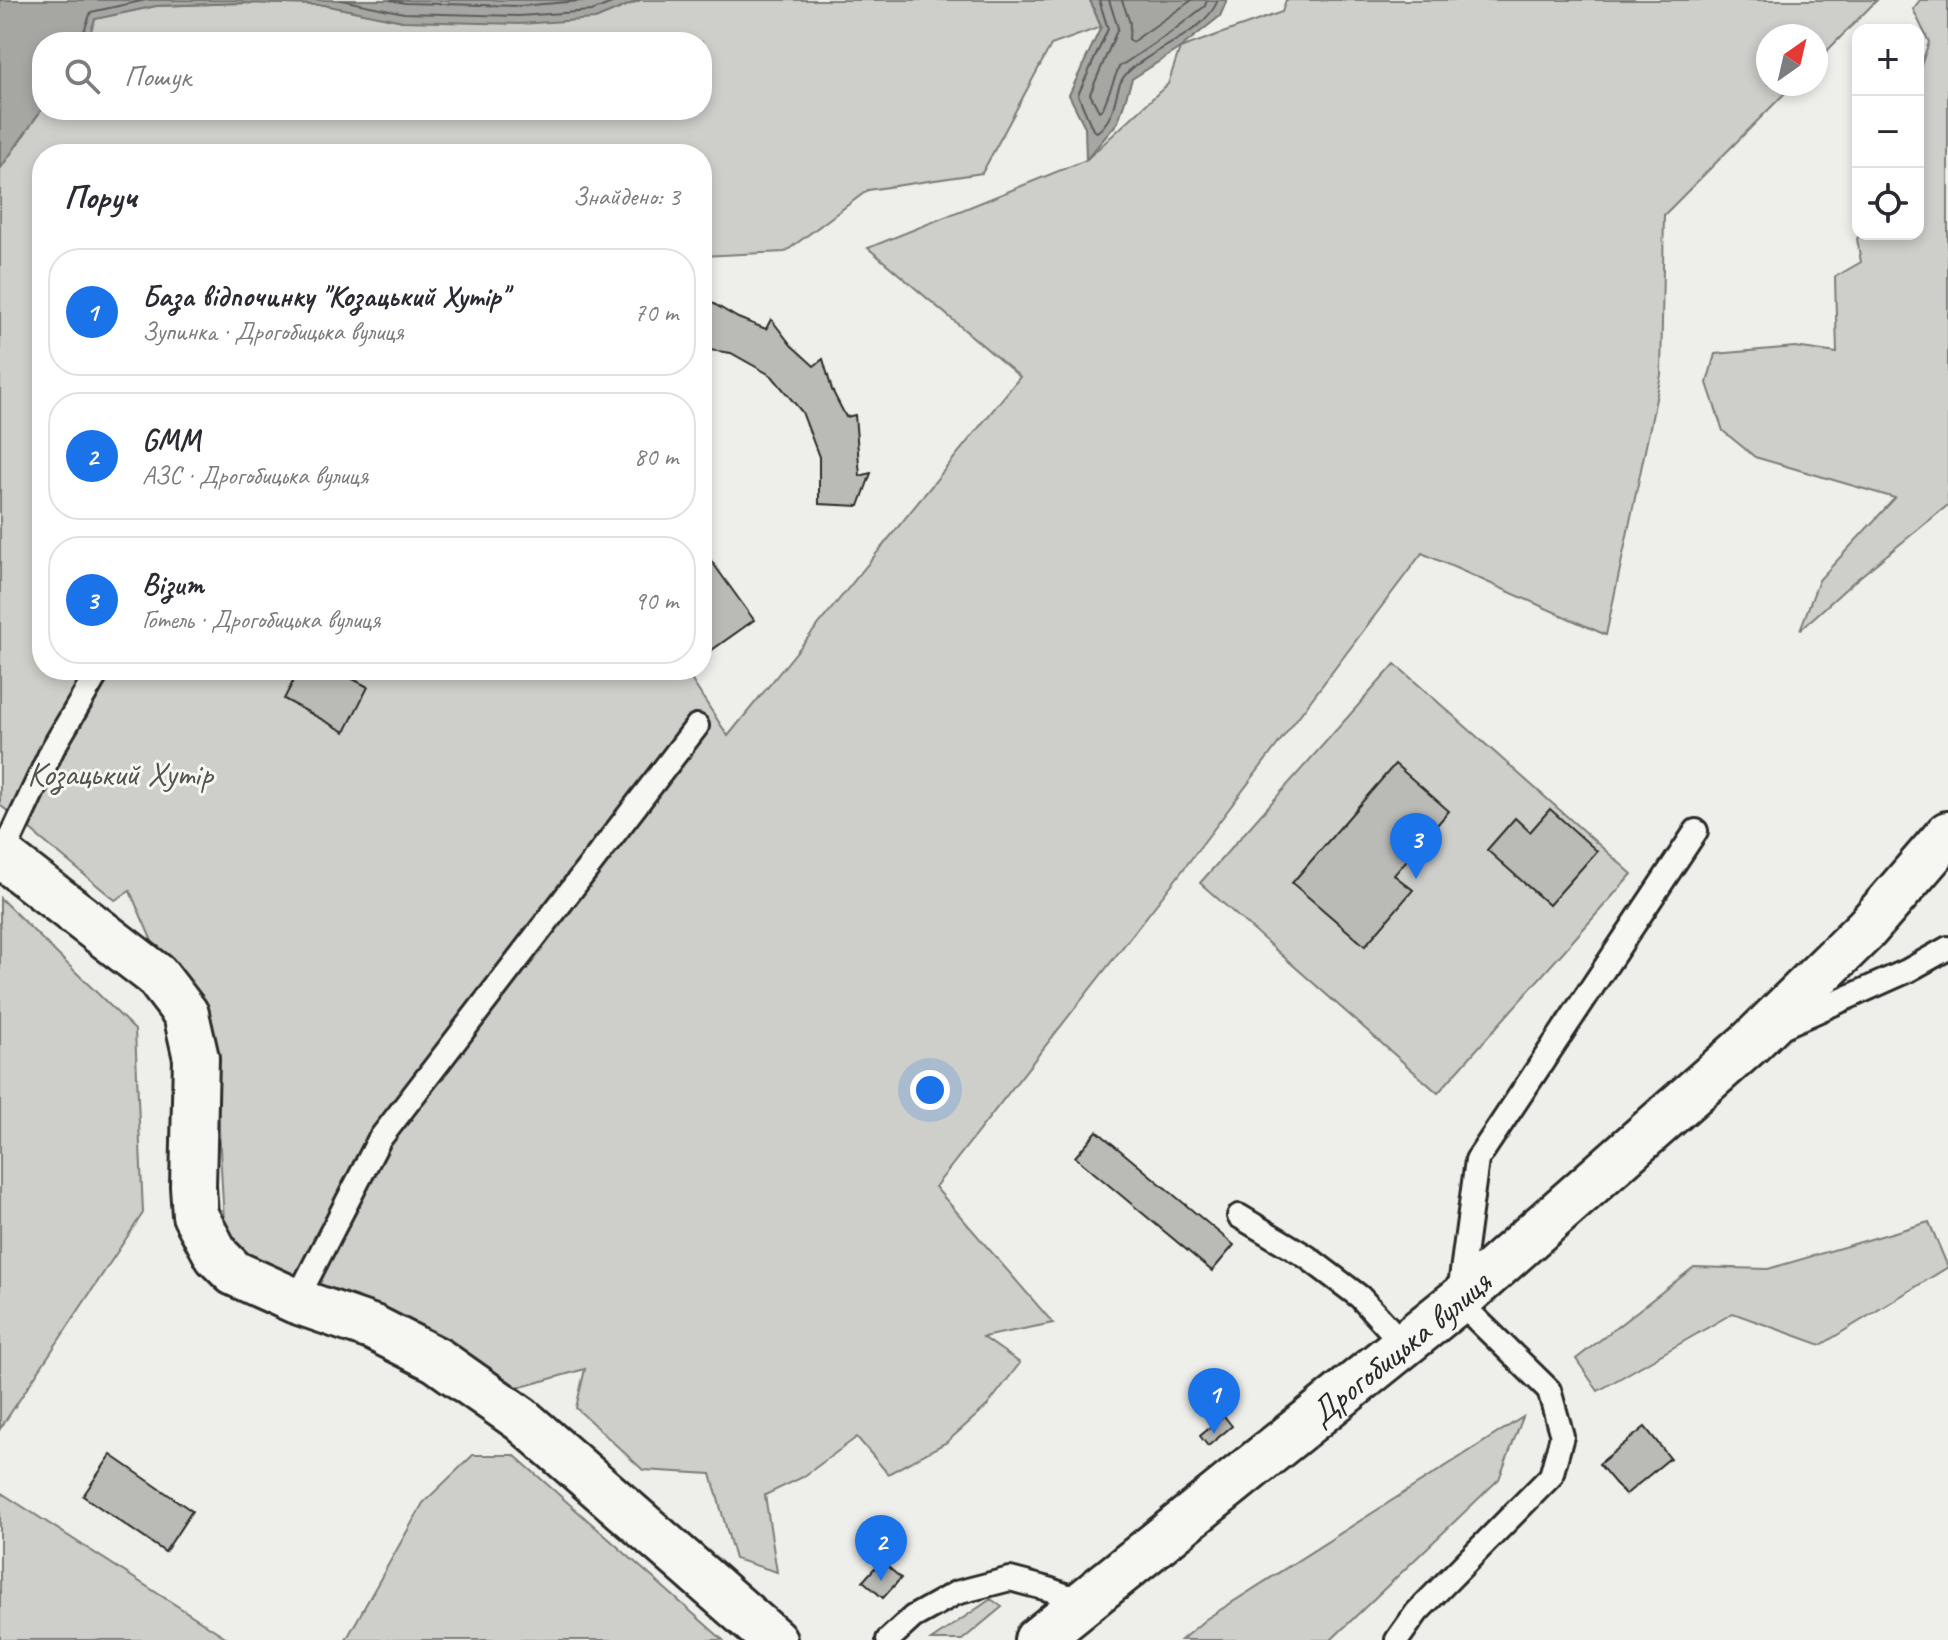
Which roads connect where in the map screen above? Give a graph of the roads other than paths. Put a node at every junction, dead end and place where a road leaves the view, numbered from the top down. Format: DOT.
graph roads {
  1 [pos="93,680"];
  2 [pos="697,726"];
  3 [pos="1696,831"];
  4 [pos="1948,834"];
  5 [pos="1,856"];
  6 [pos="1948,948"];
  7 [pos="1752,1041"];
  8 [pos="1239,1216"];
  9 [pos="296,1301"];
  10 [pos="1458,1301"];
  11 [pos="1404,1345"];
  12 [pos="1084,1602"];
  13 [pos="774,1640"];
  14 [pos="888,1640"];
  15 [pos="1037,1640"];
  16 [pos="1397,1640"];
  1 -- 5 [label="lane"];
  2 -- 9 [label="lane"];
  3 -- 10 [label="lane"];
  4 -- 7 [label="main road, Дрогобицька вулиця"];
  5 -- 9 [label="main road"];
  6 -- 7 [label="lane"];
  7 -- 10 [label="main road, Дрогобицька вулиця"];
  8 -- 11 [label="lane"];
  9 -- 13 [label="main road"];
  10 -- 11 [label="main road, Дрогобицька вулиця"];
  10 -- 16 [label="lane"];
  11 -- 12 [label="main road, Дрогобицька вулиця"];
  12 -- 14 [label="lane"];
  12 -- 15 [label="main road, Дрогобицька вулиця"];
}
